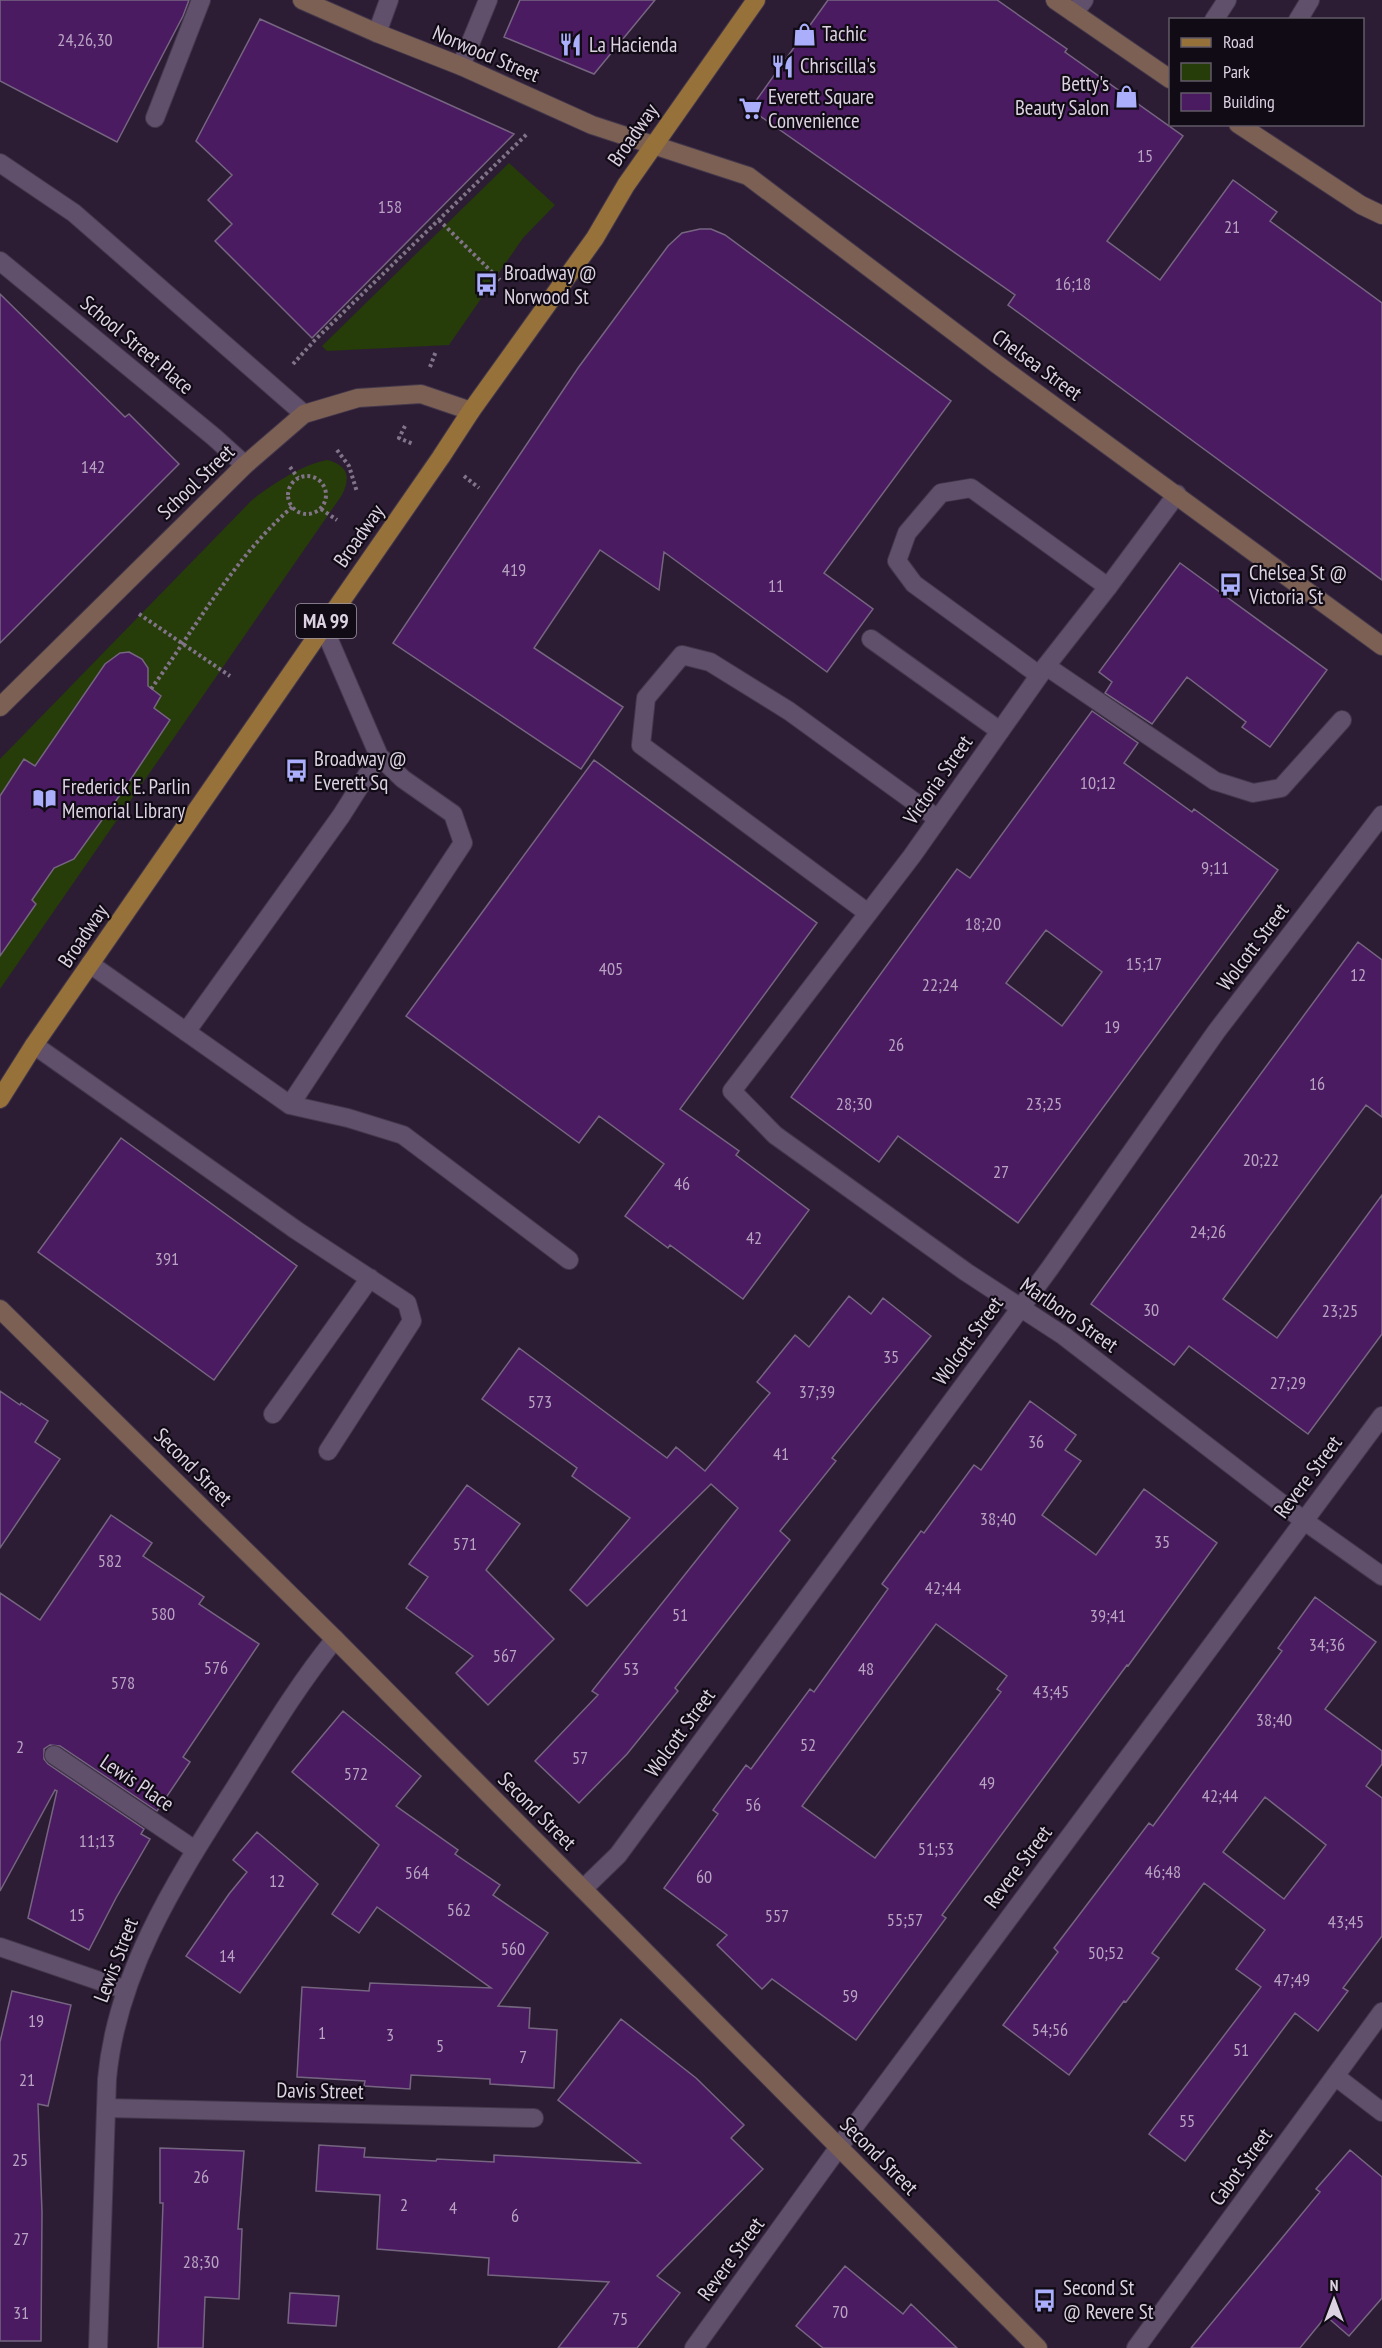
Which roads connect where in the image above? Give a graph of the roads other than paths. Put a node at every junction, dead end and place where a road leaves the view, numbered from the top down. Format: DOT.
graph roads {
  1 [pos="201,0"];
  2 [pos="302,0"];
  3 [pos="389,0"];
  4 [pos="488,0"];
  5 [pos="756,0"];
  6 [pos="1054,0"];
  7 [pos="1227,0"];
  8 [pos="1310,0"];
  9 [pos="1079,7"];
  10 [pos="1215,18"];
  11 [pos="1299,18"];
  12 [pos="377,33"];
  13 [pos="461,66"];
  14 [pos="1169,78"];
  15 [pos="154,118"];
  16 [pos="1241,126"];
  17 [pos="653,145"];
  18 [pos="0,163"];
  19 [pos="1382,215"];
  20 [pos="0,261"];
  21 [pos="471,411"];
  22 [pos="304,414"];
  23 [pos="244,465"];
  24 [pos="1177,494"];
  25 [pos="1108,587"];
  26 [pos="323,626"];
  27 [pos="871,639"];
  28 [pos="1382,646"];
  29 [pos="1042,670"];
  30 [pos="0,707"];
  31 [pos="1342,720"];
  32 [pos="1000,731"];
  33 [pos="379,756"];
  34 [pos="1382,815"];
  35 [pos="938,819"];
  36 [pos="868,913"];
  37 [pos="90,964"];
  38 [pos="186,1032"];
  39 [pos="34,1046"];
  40 [pos="732,1090"];
  41 [pos="0,1099"];
  42 [pos="290,1105"];
  43 [pos="569,1260"];
  44 [pos="370,1278"];
  45 [pos="1019,1309"];
  46 [pos="0,1310"];
  47 [pos="273,1414"];
  48 [pos="1382,1416"];
  49 [pos="328,1451"];
  50 [pos="1303,1520"];
  51 [pos="1382,1576"];
  52 [pos="335,1639"];
  53 [pos="54,1755"];
  54 [pos="195,1850"];
  55 [pos="583,1889"];
  56 [pos="0,1947"];
  57 [pos="126,1990"];
  58 [pos="1382,2012"];
  59 [pos="1335,2076"];
  60 [pos="105,2108"];
  61 [pos="1382,2112"];
  62 [pos="534,2118"];
  63 [pos="839,2147"];
  64 [pos="98,2348"];
  65 [pos="694,2348"];
  66 [pos="1038,2348"];
  67 [pos="1136,2348"];
  1 -- 15 [label="street"];
  2 -- 12 [label="main road, Norwood Street"];
  3 -- 12 [label="street"];
  4 -- 13 [label="street"];
  5 -- 17 [label="main road, Broadway / MA 99"];
  6 -- 9 [label="main road"];
  7 -- 10 [label="street"];
  8 -- 11 [label="street"];
  9 -- 14 [label="main road"];
  12 -- 13 [label="main road, Norwood Street"];
  13 -- 17 [label="main road, Norwood Street"];
  16 -- 19 [label="main road"];
  17 -- 21 [label="main road, Broadway / MA 99"];
  17 -- 24 [label="main road, Chelsea Street"];
  18 -- 22 [label="street"];
  20 -- 23 [label="street, School Street Place"];
  21 -- 22 [label="main road, School Street"];
  21 -- 26 [label="main road, Broadway / MA 99"];
  22 -- 23 [label="main road, School Street"];
  23 -- 30 [label="main road, School Street"];
  24 -- 25 [label="street, Victoria Street"];
  24 -- 28 [label="main road, Chelsea Street"];
  25 -- 29 [label="street, Victoria Street"];
  25 -- 29 [label="street"];
  26 -- 33 [label="street"];
  26 -- 37 [label="main road, Broadway / MA 99"];
  27 -- 32 [label="street"];
  29 -- 31 [label="street"];
  29 -- 32 [label="street, Victoria Street"];
  32 -- 35 [label="street, Victoria Street"];
  33 -- 38 [label="street"];
  33 -- 42 [label="street"];
  34 -- 45 [label="street, Wolcott Street"];
  35 -- 36 [label="street, Victoria Street"];
  35 -- 36 [label="street"];
  36 -- 40 [label="street, Victoria Street"];
  37 -- 38 [label="street"];
  37 -- 39 [label="main road, Broadway / MA 99"];
  38 -- 42 [label="street"];
  39 -- 41 [label="main road, Broadway / MA 99"];
  39 -- 44 [label="street"];
  40 -- 45 [label="street, Marlboro Street"];
  42 -- 43 [label="street"];
  44 -- 47 [label="street"];
  44 -- 49 [label="street"];
  45 -- 50 [label="street, Marlboro Street"];
  45 -- 55 [label="street, Wolcott Street"];
  46 -- 52 [label="main road, Second Street"];
  48 -- 50 [label="street, Revere Street"];
  50 -- 51 [label="street, Marlboro Street"];
  50 -- 63 [label="street, Revere Street"];
  52 -- 54 [label="street, Lewis Street"];
  52 -- 55 [label="main road, Second Street"];
  53 -- 54 [label="street, Lewis Place"];
  54 -- 57 [label="street, Lewis Street"];
  55 -- 63 [label="main road, Second Street"];
  56 -- 57 [label="street"];
  57 -- 60 [label="street, Lewis Street"];
  58 -- 59 [label="street, Cabot Street"];
  59 -- 61 [label="street"];
  59 -- 67 [label="street, Cabot Street"];
  60 -- 62 [label="street, Davis Street"];
  60 -- 64 [label="street, Lewis Street"];
  63 -- 65 [label="street, Revere Street"];
  63 -- 66 [label="main road, Second Street"];
}
